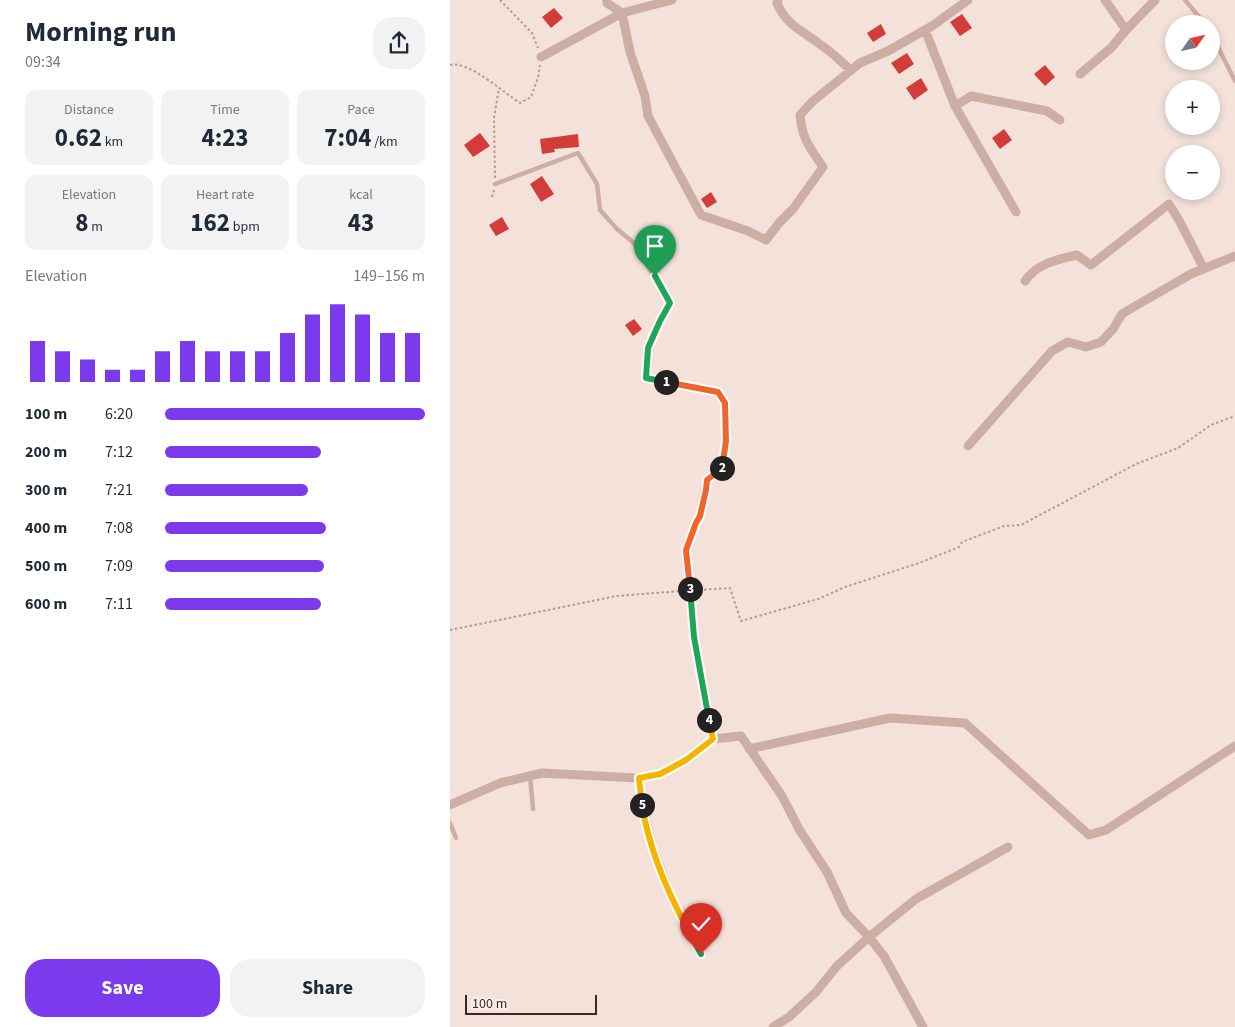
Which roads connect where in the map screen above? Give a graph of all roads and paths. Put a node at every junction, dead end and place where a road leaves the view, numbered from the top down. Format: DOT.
graph roads {
  1 [pos="500,0"];
  2 [pos="607,0"];
  3 [pos="672,0"];
  4 [pos="778,0"];
  5 [pos="968,0"];
  6 [pos="1105,0"];
  7 [pos="1155,0"];
  8 [pos="1185,0"];
  9 [pos="622,13"];
  10 [pos="1197,15"];
  11 [pos="925,30"];
  12 [pos="1126,30"];
  13 [pos="1220,51"];
  14 [pos="541,57"];
  15 [pos="450,65"];
  16 [pos="851,70"];
  17 [pos="1080,74"];
  18 [pos="1235,81"];
  19 [pos="499,88"];
  20 [pos="955,106"];
  21 [pos="1060,120"];
  22 [pos="495,184"];
  23 [pos="492,197"];
  24 [pos="1016,212"];
  25 [pos="1235,256"];
  26 [pos="1204,269"];
  27 [pos="1025,281"];
  28 [pos="1235,416"];
  29 [pos="968,446"];
  30 [pos="707,480"];
  31 [pos="919,562"];
  32 [pos="713,739"];
  33 [pos="1235,746"];
  34 [pos="749,749"];
  35 [pos="530,776"];
  36 [pos="639,778"];
  37 [pos="450,805"];
  38 [pos="534,810"];
  39 [pos="450,823"];
  40 [pos="456,838"];
  41 [pos="1008,847"];
  42 [pos="869,936"];
  43 [pos="701,954"];
  44 [pos="773,1027"];
  45 [pos="923,1027"];
  1 -- 14 [label="path"];
  2 -- 9 [label="street"];
  3 -- 9 [label="street"];
  4 -- 16 [label="street"];
  5 -- 11 [label="street"];
  6 -- 12 [label="street"];
  7 -- 12 [label="street"];
  8 -- 10 [label="lane"];
  9 -- 14 [label="street"];
  9 -- 16 [label="street"];
  11 -- 16 [label="street"];
  11 -- 20 [label="street"];
  12 -- 17 [label="street"];
  13 -- 18 [label="lane"];
  14 -- 19 [label="path"];
  15 -- 19 [label="path"];
  19 -- 22 [label="path"];
  20 -- 21 [label="street"];
  20 -- 24 [label="street"];
  22 -- 23 [label="path"];
  22 -- 30 [label="lane"];
  25 -- 26 [label="street"];
  26 -- 27 [label="street"];
  26 -- 29 [label="street"];
  28 -- 31 [label="path"];
  30 -- 32 [label="street"];
  32 -- 34 [label="street"];
  32 -- 36 [label="street"];
  33 -- 34 [label="street"];
  34 -- 42 [label="street"];
  35 -- 36 [label="street"];
  35 -- 37 [label="street"];
  35 -- 38 [label="lane"];
  36 -- 43 [label="street"];
  39 -- 40 [label="lane"];
  41 -- 42 [label="street"];
  42 -- 44 [label="street"];
  42 -- 45 [label="street"];
}
